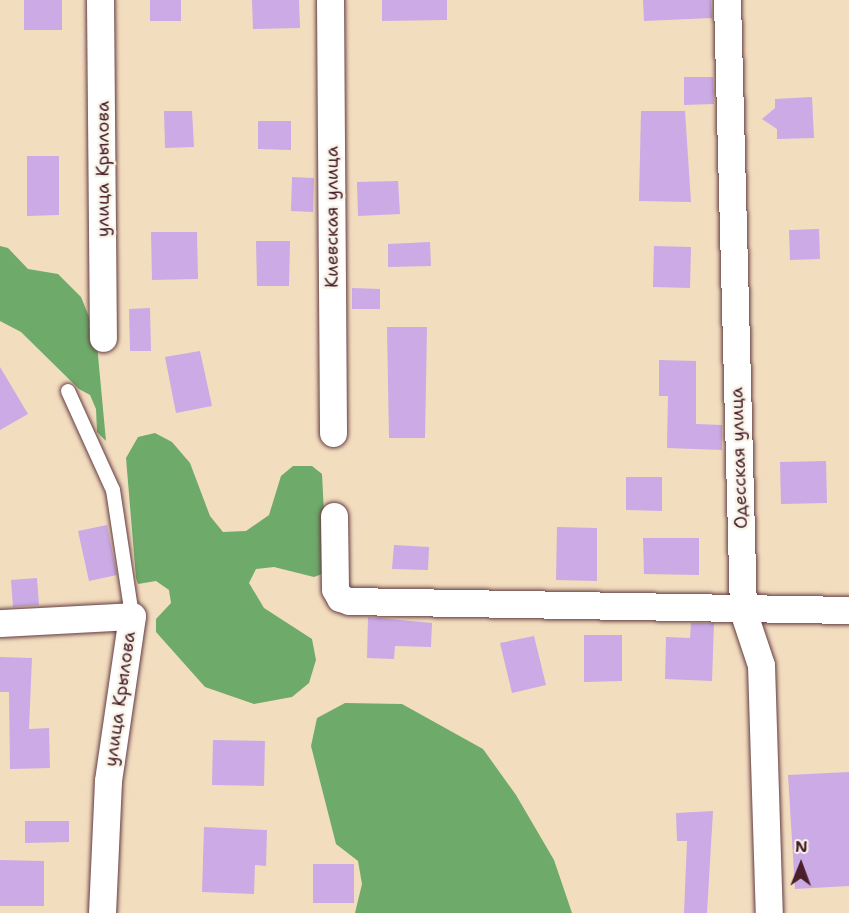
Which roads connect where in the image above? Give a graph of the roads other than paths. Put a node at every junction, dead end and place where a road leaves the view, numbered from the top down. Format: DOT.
graph roads {
  1 [pos="100,0"];
  2 [pos="330,0"];
  3 [pos="727,0"];
  4 [pos="103,338"];
  5 [pos="68,391"];
  6 [pos="333,433"];
  7 [pos="334,516"];
  8 [pos="849,610"];
  9 [pos="744,611"];
  10 [pos="132,616"];
  11 [pos="0,623"];
  12 [pos="102,913"];
  13 [pos="769,913"];
  1 -- 4 [label="street, улица Крылова"];
  2 -- 6 [label="street, Киевская улица"];
  3 -- 9 [label="street, Одесская улица"];
  5 -- 10 [label="lane"];
  7 -- 9 [label="street"];
  8 -- 9 [label="street"];
  9 -- 13 [label="street, Одесская улица"];
  10 -- 11 [label="street, улица Крылова"];
  10 -- 12 [label="street, улица Крылова"];
}
